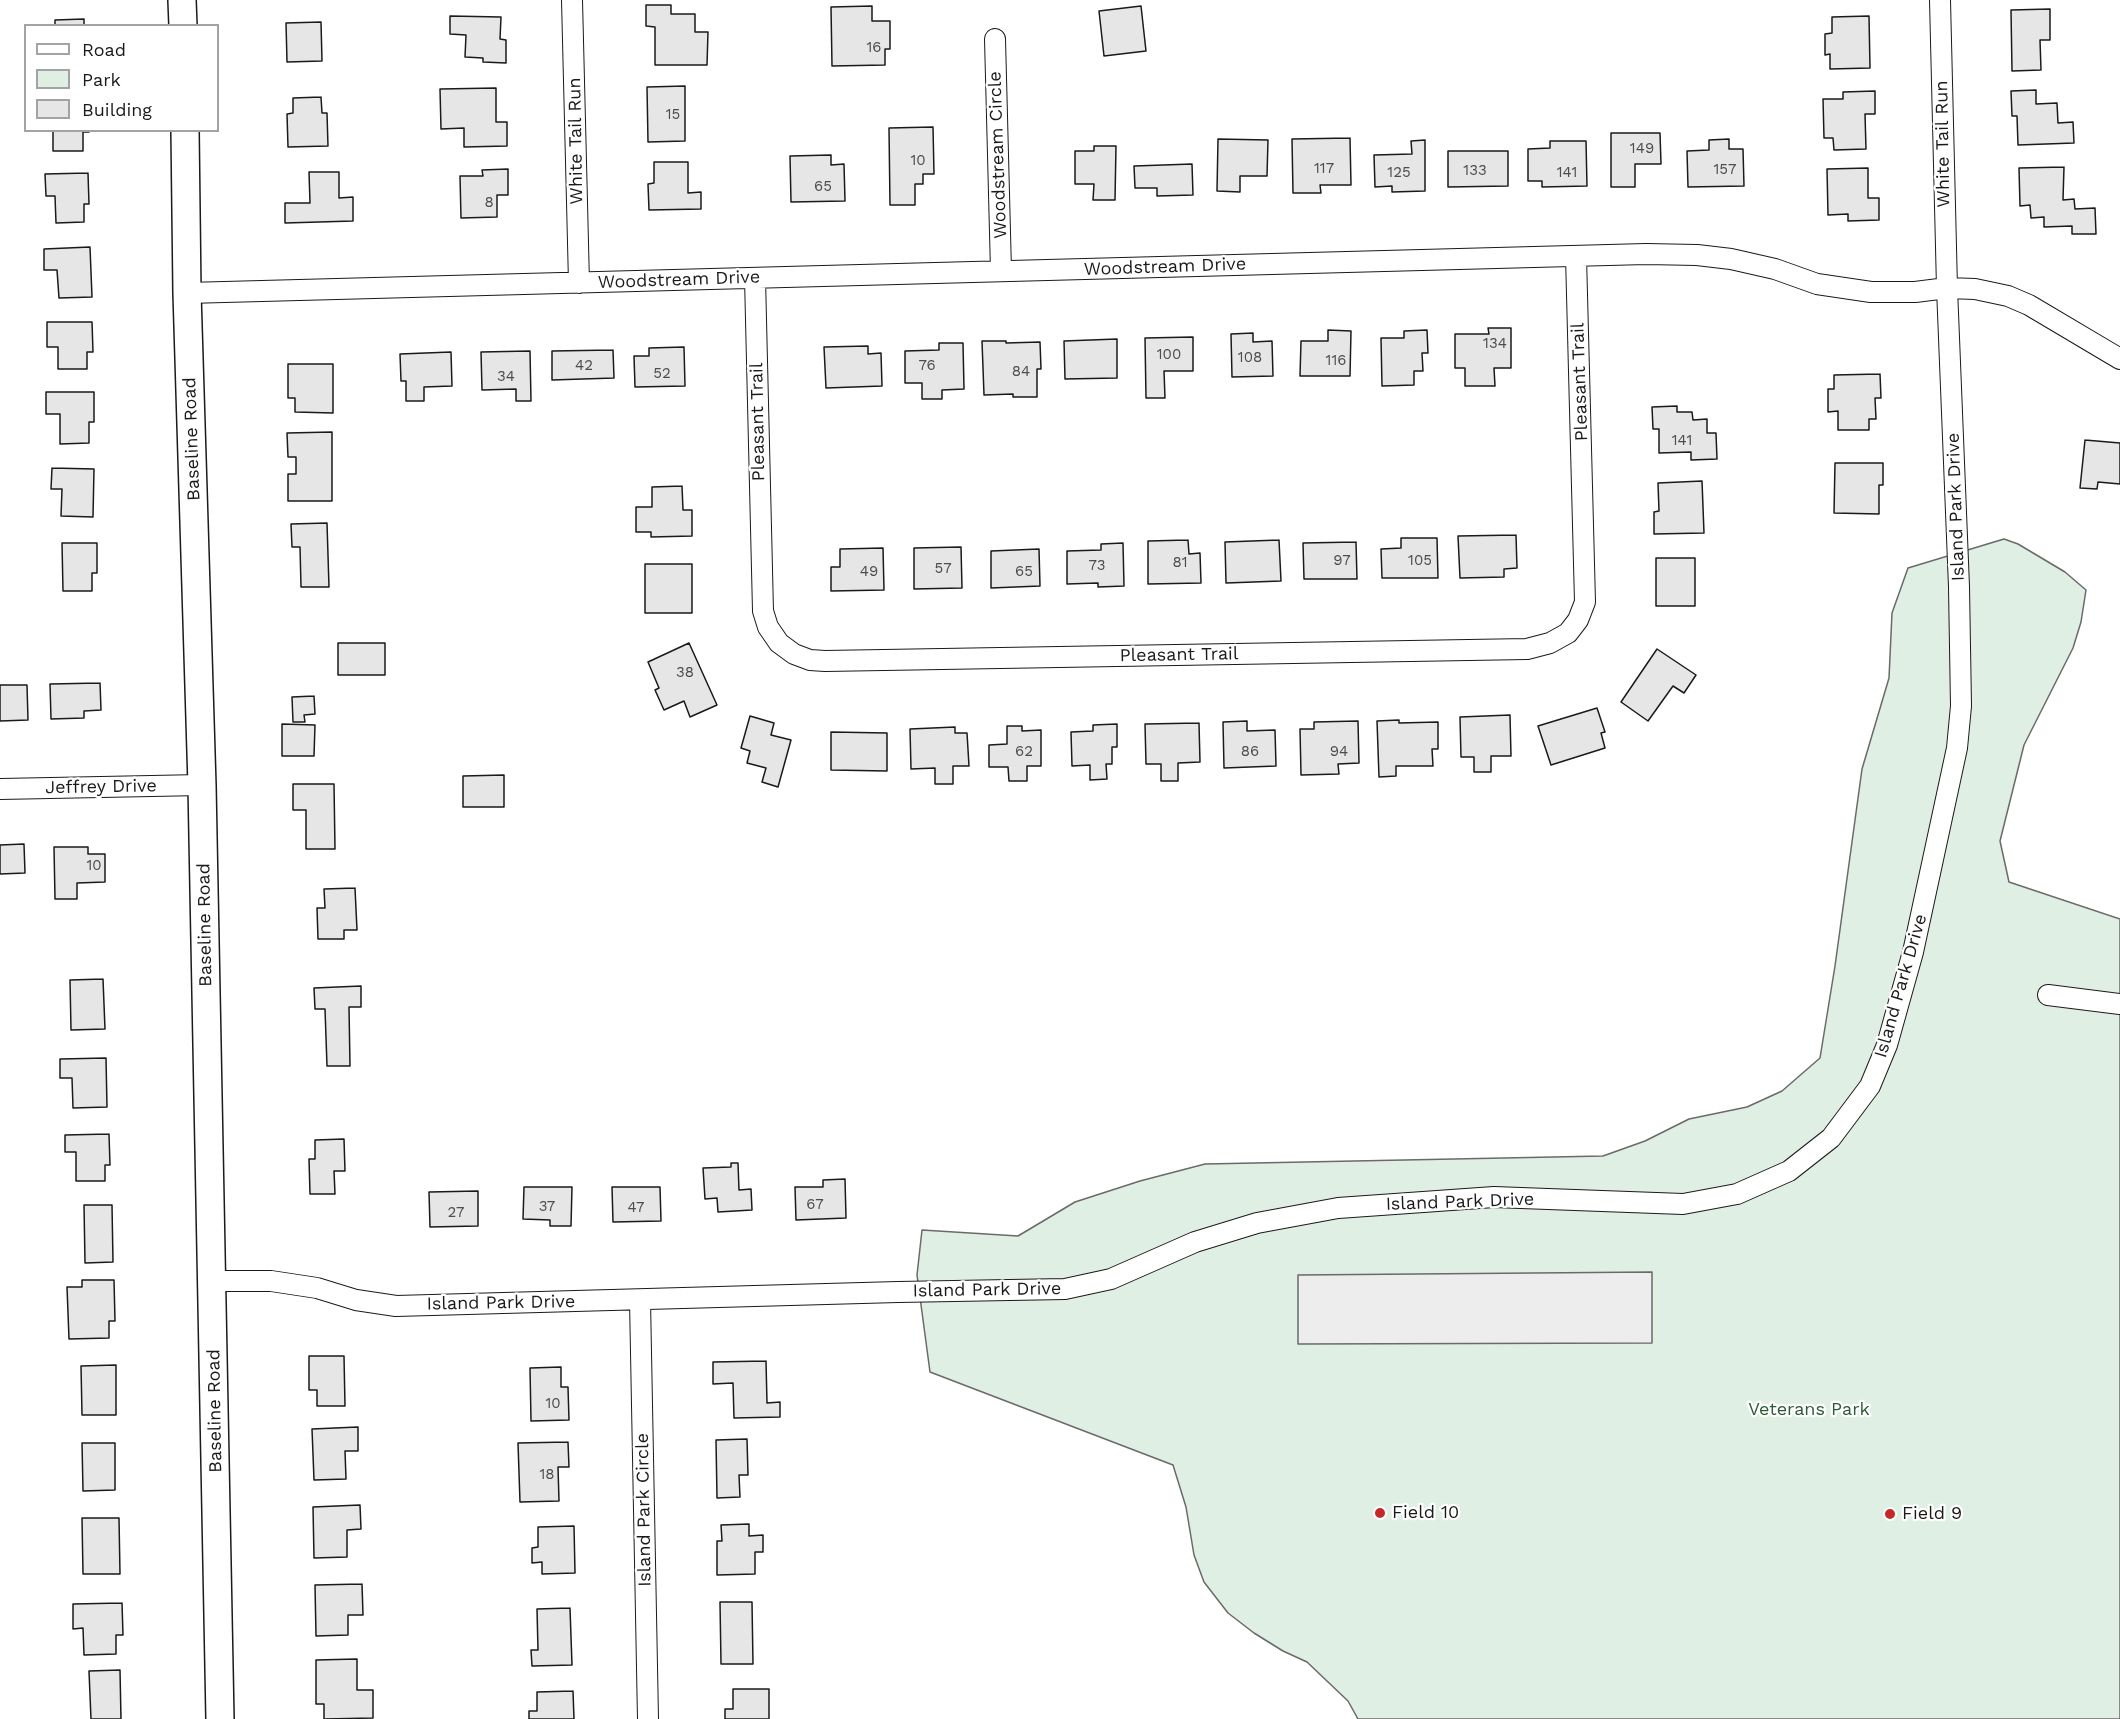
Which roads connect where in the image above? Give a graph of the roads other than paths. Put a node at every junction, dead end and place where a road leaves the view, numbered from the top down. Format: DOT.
graph roads {
  1 [pos="182,0"];
  2 [pos="572,0"];
  3 [pos="1940,0"];
  4 [pos="183,24"];
  5 [pos="995,39"];
  6 [pos="185,132"];
  7 [pos="1576,256"];
  8 [pos="1001,272"];
  9 [pos="755,278"];
  10 [pos="579,283"];
  11 [pos="1947,288"];
  12 [pos="187,292"];
  13 [pos="2120,359"];
  14 [pos="202,785"];
  15 [pos="0,789"];
  16 [pos="2048,995"];
  17 [pos="2120,1004"];
  18 [pos="213,1281"];
  19 [pos="640,1300"];
  20 [pos="220,1719"];
  21 [pos="648,1719"];
  1 -- 4 [label="street"];
  2 -- 10 [label="street, White Tail Run"];
  3 -- 11 [label="street, White Tail Run"];
  5 -- 8 [label="street, Woodstream Circle"];
  6 -- 12 [label="street, Baseline Road"];
  7 -- 8 [label="street, Woodstream Drive"];
  7 -- 9 [label="street, Pleasant Trail"];
  7 -- 11 [label="street, Woodstream Drive"];
  8 -- 9 [label="street, Woodstream Drive"];
  9 -- 10 [label="street, Woodstream Drive"];
  10 -- 12 [label="street, Woodstream Drive"];
  11 -- 13 [label="street, Woodstream Drive"];
  11 -- 19 [label="street, Island Park Drive"];
  12 -- 14 [label="street, Baseline Road"];
  14 -- 15 [label="street, Jeffrey Drive"];
  14 -- 18 [label="street, Baseline Road"];
  16 -- 17 [label="street"];
  18 -- 19 [label="street, Island Park Drive"];
  18 -- 20 [label="street, Baseline Road"];
  19 -- 21 [label="street, Island Park Circle"];
}
